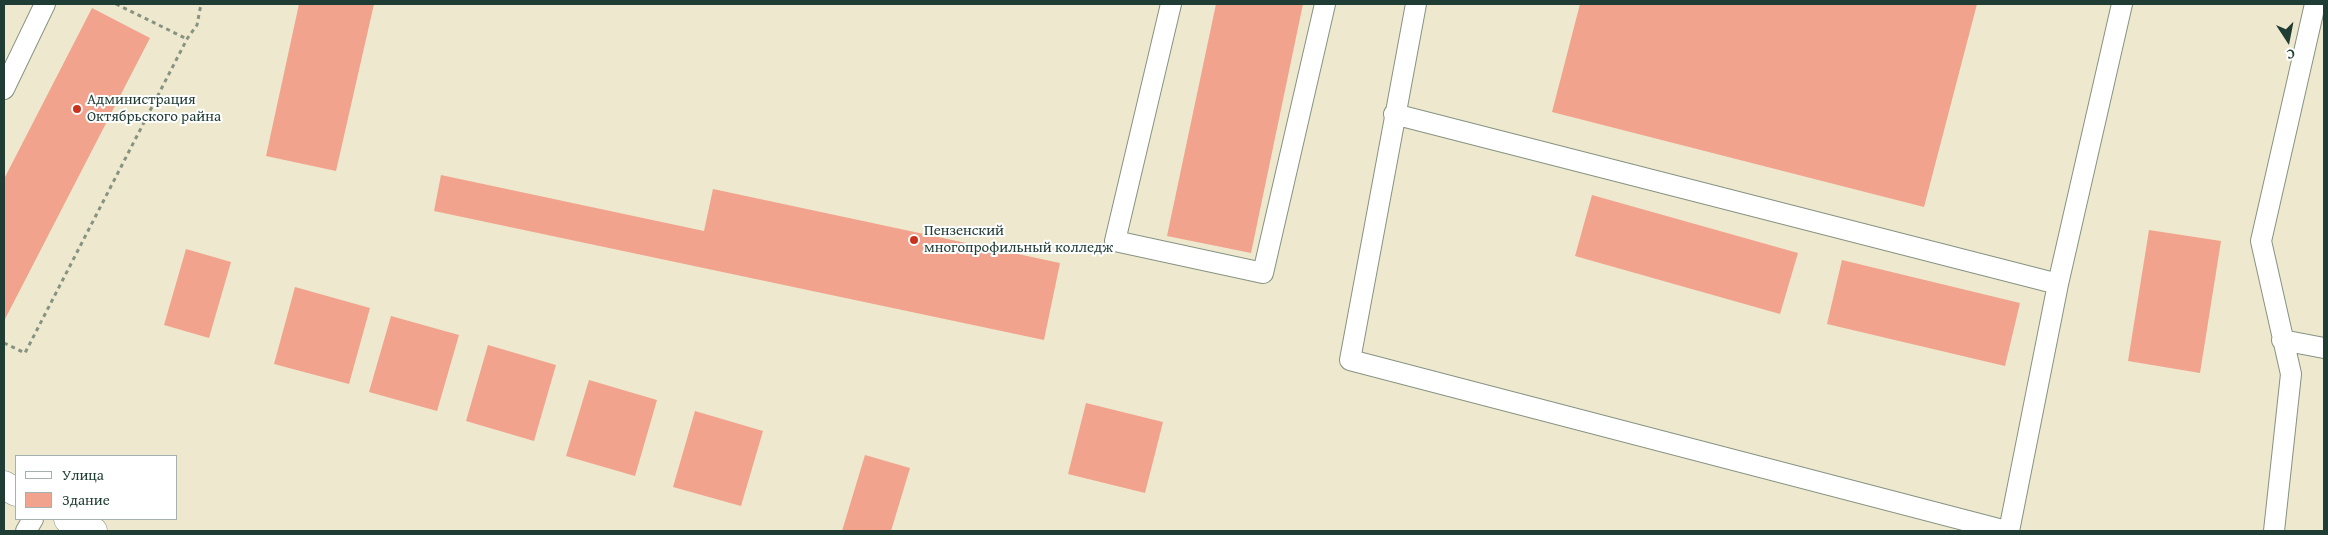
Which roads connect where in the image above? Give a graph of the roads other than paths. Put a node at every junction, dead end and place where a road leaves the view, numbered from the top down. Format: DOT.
graph roads {
  1 [pos="45,4"];
  2 [pos="1171,4"];
  3 [pos="1325,4"];
  4 [pos="1416,4"];
  5 [pos="2122,4"];
  6 [pos="2315,4"];
  7 [pos="4,89"];
  8 [pos="1394,114"];
  9 [pos="2058,284"];
  10 [pos="2282,340"];
  11 [pos="2324,348"];
  12 [pos="4,485"];
  13 [pos="15,491"];
  14 [pos="32,520"];
  15 [pos="70,520"];
  16 [pos="26,531"];
  17 [pos="93,531"];
  18 [pos="2007,531"];
  19 [pos="2274,531"];
  1 -- 7 [label="lane"];
  2 -- 3 [label="lane"];
  4 -- 8 [label="lane"];
  5 -- 9 [label="lane"];
  6 -- 10 [label="lane"];
  8 -- 9 [label="lane"];
  8 -- 18 [label="lane"];
  9 -- 18 [label="lane"];
  10 -- 11 [label="lane"];
  10 -- 19 [label="lane"];
  12 -- 13 [label="street"];
  14 -- 16 [label="lane"];
  15 -- 17 [label="street"];
}
